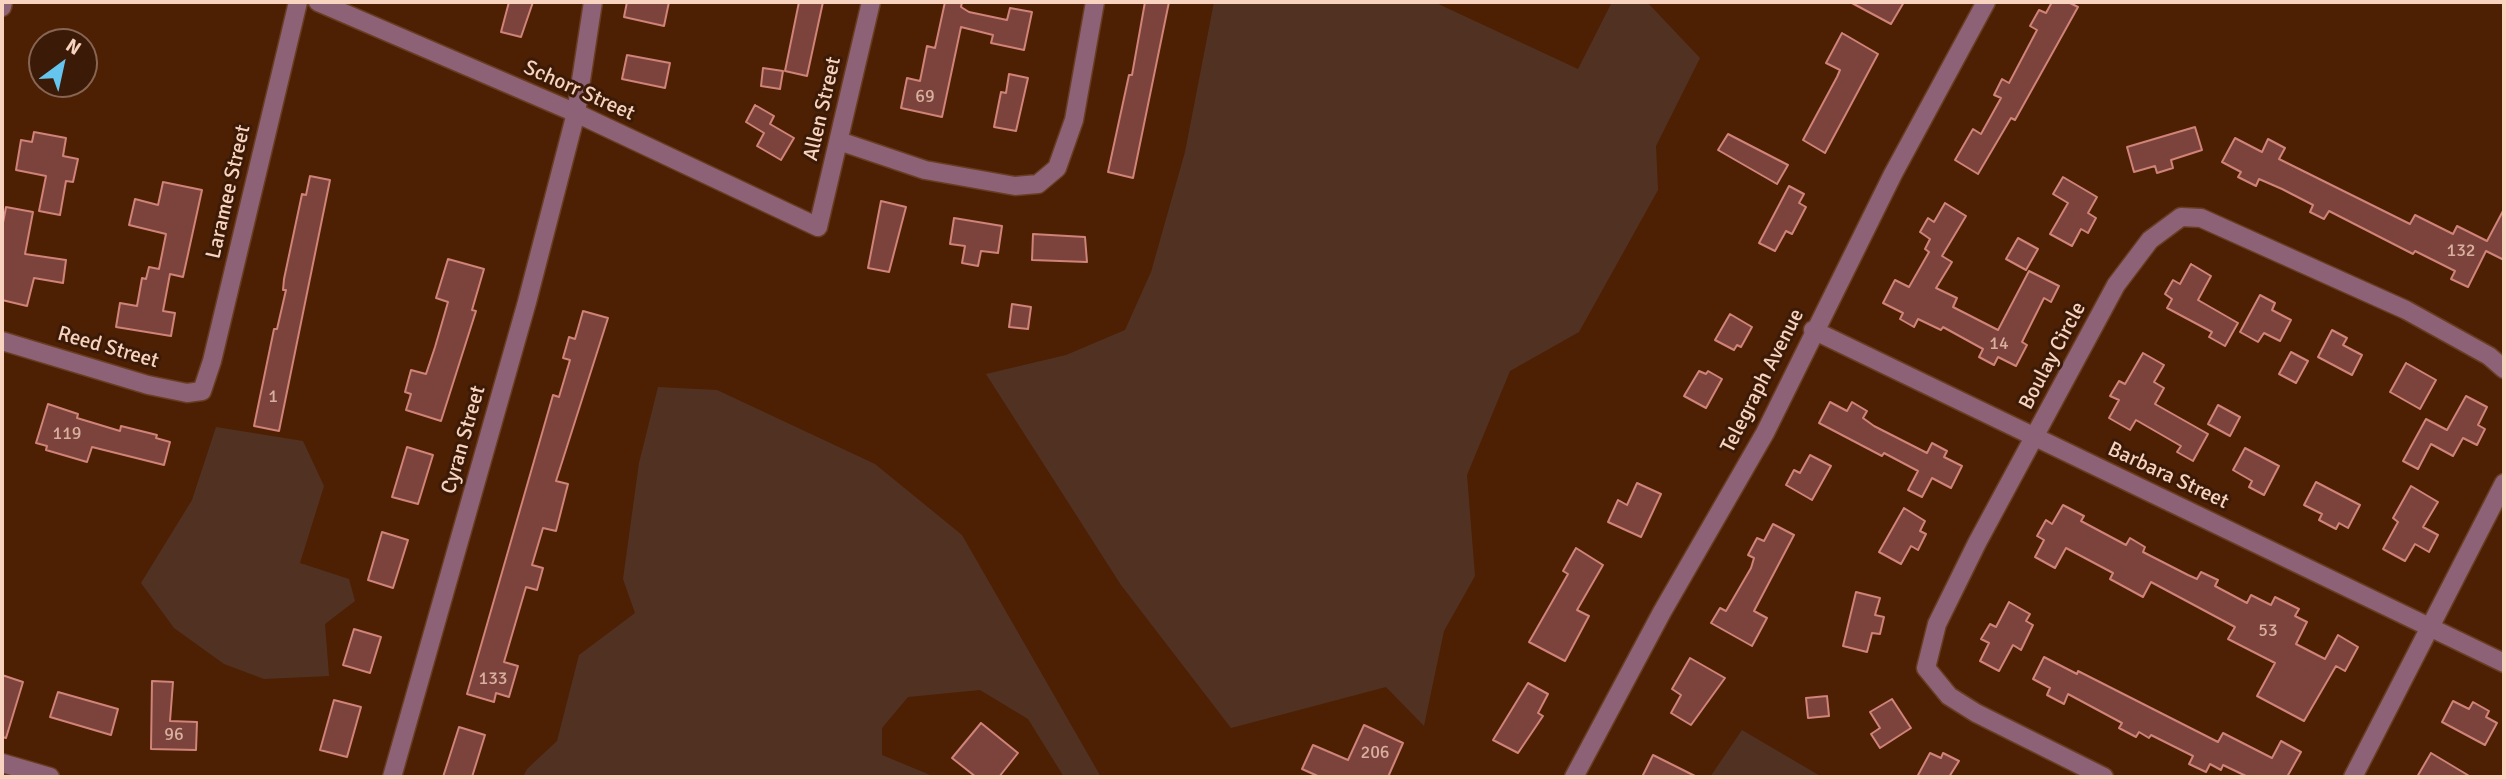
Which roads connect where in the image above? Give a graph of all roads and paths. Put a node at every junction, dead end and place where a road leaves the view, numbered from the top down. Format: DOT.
graph roads {
  1 [pos="3,2"];
  2 [pos="298,2"];
  3 [pos="318,2"];
  4 [pos="593,2"];
  5 [pos="871,2"];
  6 [pos="1095,2"];
  7 [pos="1986,2"];
  8 [pos="2,7"];
  9 [pos="576,113"];
  10 [pos="839,141"];
  11 [pos="818,228"];
  12 [pos="1813,330"];
  13 [pos="2,341"];
  14 [pos="2504,369"];
  15 [pos="202,391"];
  16 [pos="2035,438"];
  17 [pos="2504,482"];
  18 [pos="2433,627"];
  19 [pos="2504,663"];
  20 [pos="2,763"];
  21 [pos="50,777"];
  22 [pos="392,777"];
  23 [pos="1574,777"];
  24 [pos="2104,777"];
  25 [pos="2353,777"];
  1 -- 8 [label="street"];
  2 -- 15 [label="street, Laramee Street"];
  3 -- 9 [label="street, Schorr Street"];
  4 -- 9 [label="street, Cyran Street"];
  5 -- 10 [label="street, Allen Street"];
  6 -- 10 [label="street"];
  7 -- 12 [label="street, Telegraph Avenue"];
  9 -- 11 [label="street, Schorr Street"];
  9 -- 22 [label="street, Cyran Street"];
  10 -- 11 [label="street, Allen Street"];
  12 -- 16 [label="street, Barbara Street"];
  12 -- 23 [label="street, Telegraph Avenue"];
  13 -- 15 [label="street, Reed Street"];
  14 -- 16 [label="street, Boulay Circle"];
  16 -- 18 [label="street, Barbara Street"];
  16 -- 24 [label="street, Boulay Circle"];
  17 -- 18 [label="street"];
  18 -- 19 [label="street, Barbara Street"];
  18 -- 25 [label="street"];
  20 -- 21 [label="street"];
}
